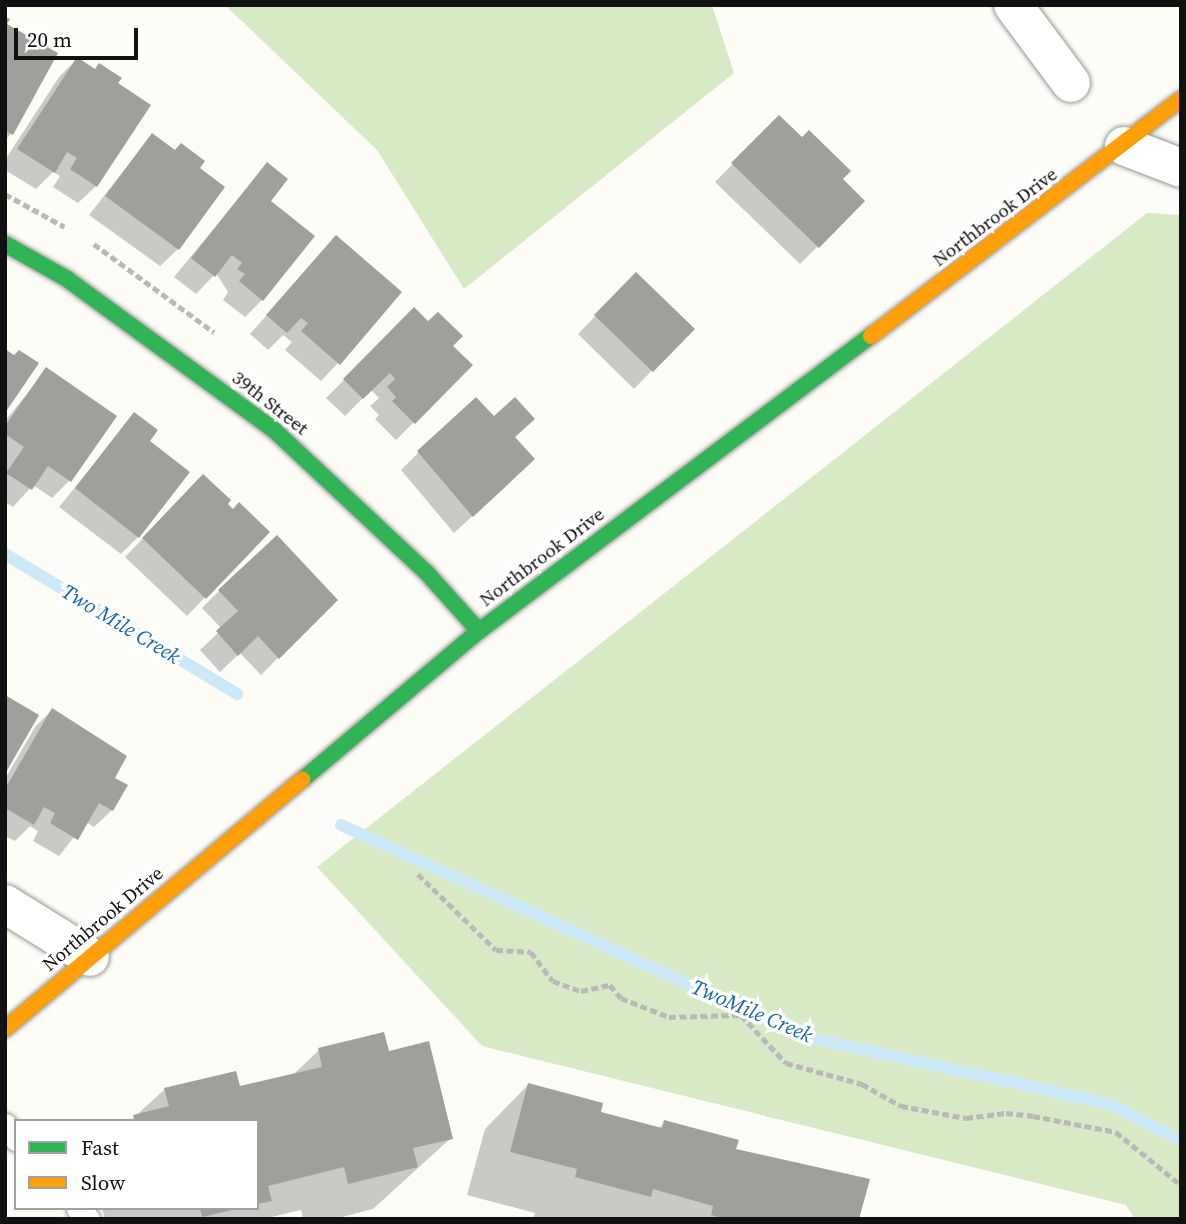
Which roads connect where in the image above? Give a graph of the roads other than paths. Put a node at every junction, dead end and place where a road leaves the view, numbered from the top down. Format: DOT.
graph roads {
  1 [pos="1013,5"];
  2 [pos="1071,83"];
  3 [pos="1181,99"];
  4 [pos="1124,146"];
  5 [pos="1181,168"];
  6 [pos="5,244"];
  7 [pos="479,631"];
  8 [pos="5,904"];
  9 [pos="90,957"];
  10 [pos="5,1029"];
  1 -- 2 [label="street"];
  3 -- 4 [label="street, Northbrook Drive"];
  4 -- 5 [label="street"];
  4 -- 7 [label="street, Northbrook Drive"];
  6 -- 7 [label="street, 39th Street"];
  7 -- 9 [label="street, Northbrook Drive"];
  8 -- 9 [label="street"];
  9 -- 10 [label="street, Northbrook Drive"];
}
